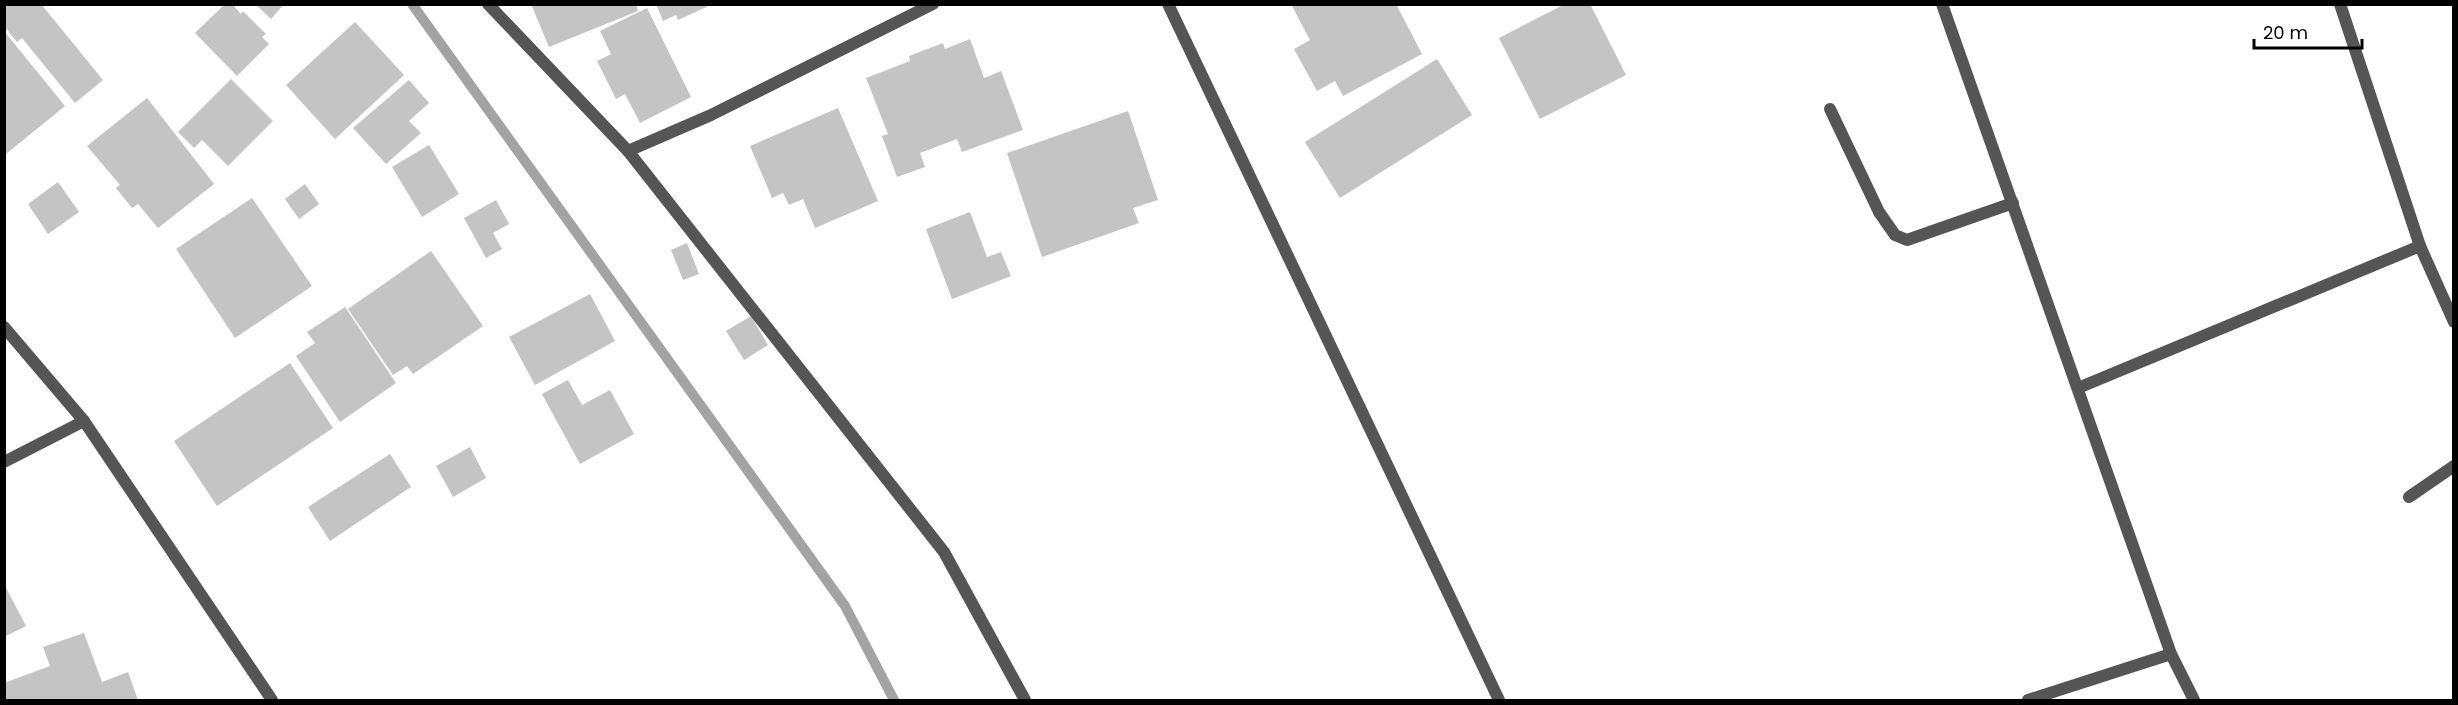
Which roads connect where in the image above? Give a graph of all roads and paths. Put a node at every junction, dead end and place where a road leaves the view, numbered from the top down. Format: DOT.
graph roads {
  1 [pos="488,4"];
  2 [pos="933,4"];
  3 [pos="1168,4"];
  4 [pos="1942,4"];
  5 [pos="2340,4"];
  6 [pos="1830,109"];
  7 [pos="628,151"];
  8 [pos="2013,203"];
  9 [pos="2420,246"];
  10 [pos="2454,322"];
  11 [pos="4,327"];
  12 [pos="2078,388"];
  13 [pos="84,421"];
  14 [pos="4,462"];
  15 [pos="2454,466"];
  16 [pos="2409,497"];
  17 [pos="2171,654"];
  18 [pos="272,700"];
  19 [pos="1025,700"];
  20 [pos="1499,700"];
  21 [pos="2028,700"];
  22 [pos="2194,700"];
  1 -- 7 [label="street"];
  2 -- 7 [label="street"];
  3 -- 20 [label="street"];
  4 -- 8 [label="street"];
  5 -- 9 [label="street"];
  6 -- 8 [label="street"];
  7 -- 19 [label="street"];
  8 -- 12 [label="street"];
  9 -- 10 [label="street"];
  9 -- 12 [label="street"];
  11 -- 13 [label="street"];
  12 -- 17 [label="street"];
  13 -- 14 [label="street"];
  13 -- 18 [label="street"];
  15 -- 16 [label="street"];
  17 -- 21 [label="street"];
  17 -- 22 [label="street"];
}
